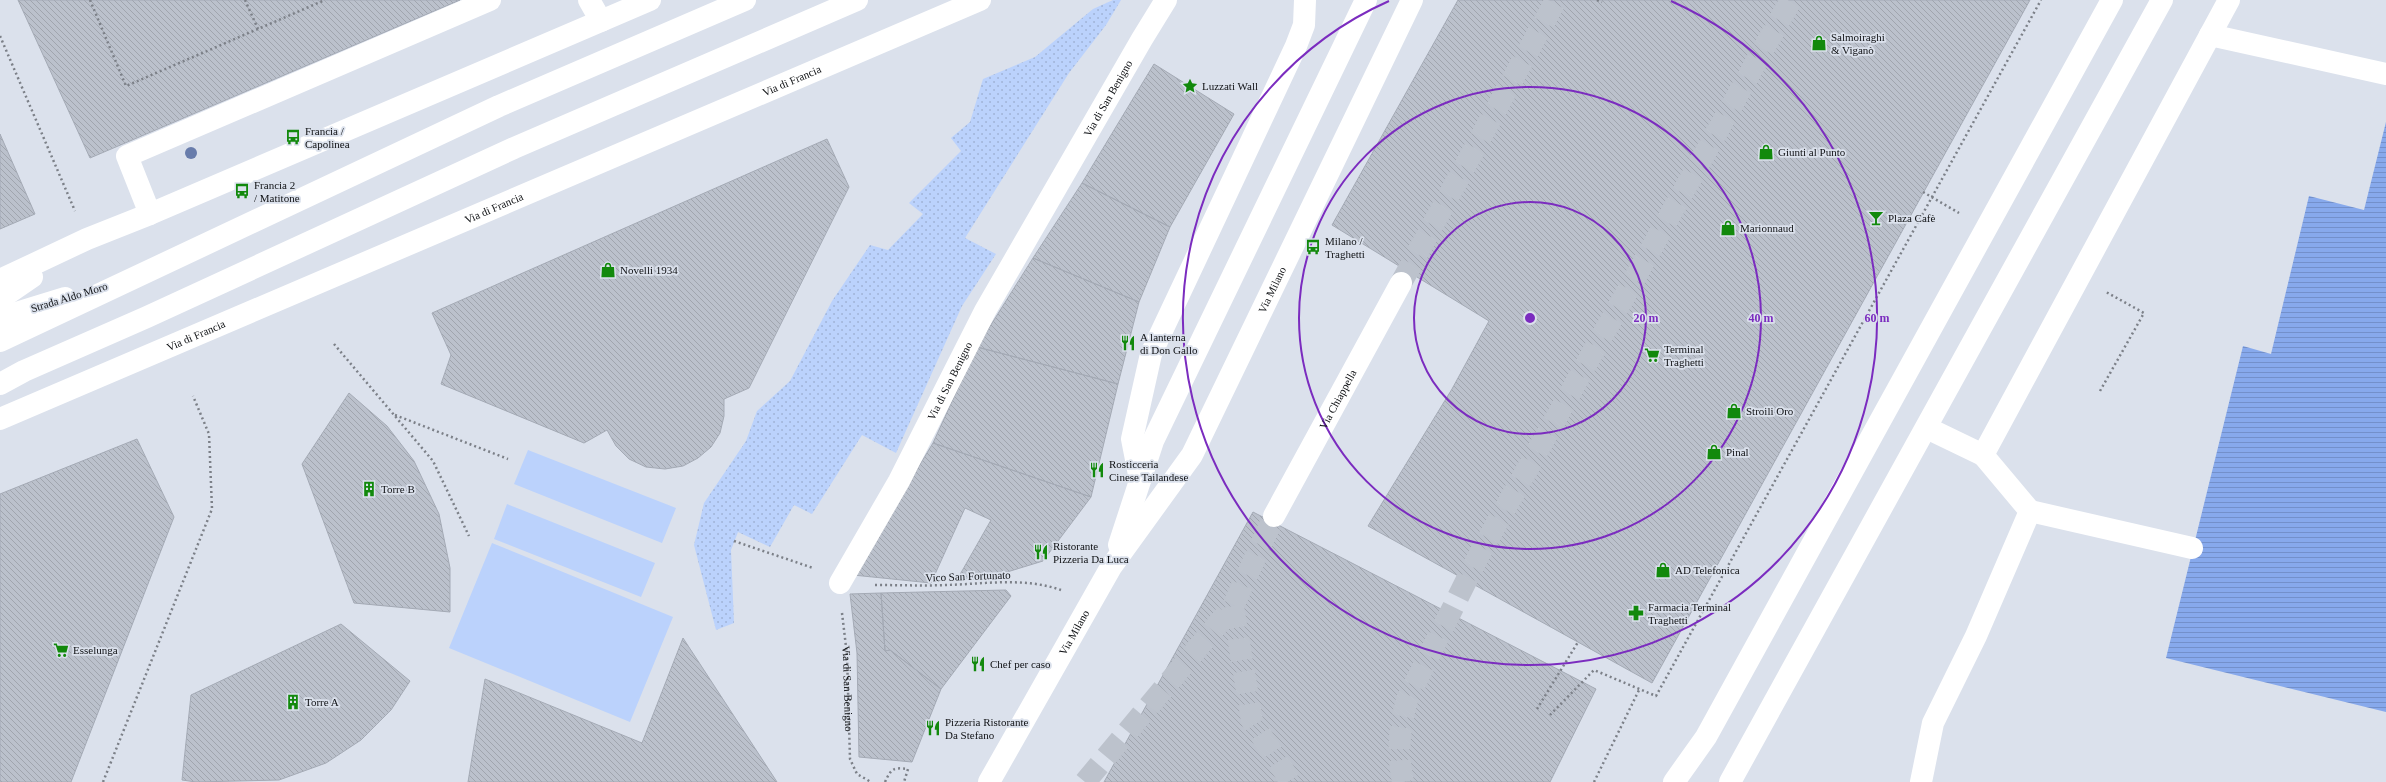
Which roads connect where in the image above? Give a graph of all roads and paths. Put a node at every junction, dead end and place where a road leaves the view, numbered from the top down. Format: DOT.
graph roads {
  1 [pos="90,0"];
  2 [pos="245,0"];
  3 [pos="325,0"];
  4 [pos="490,0"];
  5 [pos="590,0"];
  6 [pos="650,0"];
  7 [pos="745,0"];
  8 [pos="857,0"];
  9 [pos="980,0"];
  10 [pos="1166,0"];
  11 [pos="1305,0"];
  12 [pos="1366,0"];
  13 [pos="1412,0"];
  14 [pos="1597,0"];
  15 [pos="2041,0"];
  16 [pos="2112,0"];
  17 [pos="2162,0"];
  18 [pos="2229,0"];
  19 [pos="1602,2"];
  20 [pos="601,21"];
  21 [pos="258,29"];
  22 [pos="2210,34"];
  23 [pos="0,36"];
  24 [pos="2386,74"];
  25 [pos="1923,192"];
  26 [pos="1931,197"];
  27 [pos="150,214"];
  28 [pos="87,239"];
  29 [pos="137,276"];
  30 [pos="0,280"];
  31 [pos="1401,283"];
  32 [pos="0,299"];
  33 [pos="2144,313"];
  34 [pos="0,318"];
  35 [pos="0,341"];
  36 [pos="334,344"];
  37 [pos="0,382"];
  38 [pos="2100,391"];
  39 [pos="193,396"];
  40 [pos="394,415"];
  41 [pos="3,417"];
  42 [pos="1927,428"];
  43 [pos="1983,455"];
  44 [pos="508,459"];
  45 [pos="1140,480"];
  46 [pos="2030,511"];
  47 [pos="1274,516"];
  48 [pos="469,536"];
  49 [pos="734,541"];
  50 [pos="2192,548"];
  51 [pos="1111,567"];
  52 [pos="841,580"];
  53 [pos="1092,602"];
  54 [pos="1578,642"];
  55 [pos="1640,688"];
  56 [pos="1537,709"];
  57 [pos="1550,715"];
  58 [pos="103,782"];
  59 [pos="871,782"];
  60 [pos="885,782"];
  61 [pos="904,782"];
  62 [pos="988,782"];
  63 [pos="1594,782"];
  64 [pos="1674,782"];
  65 [pos="1730,782"];
  66 [pos="1921,782"];
  1 -- 21 [label="path"];
  2 -- 21 [label="path"];
  3 -- 21 [label="path"];
  4 -- 27 [label="main road"];
  5 -- 20 [label="main road"];
  6 -- 20 [label="main road"];
  7 -- 29 [label="main road"];
  8 -- 37 [label="main road"];
  9 -- 41 [label="main road, Via di Francia"];
  10 -- 52 [label="main road, Via di San Benigno"];
  11 -- 45 [label="main road, Via Milano"];
  12 -- 45 [label="main road, Via Milano"];
  13 -- 51 [label="main road, Via Milano"];
  14 -- 19 [label="path"];
  15 -- 26 [label="path"];
  16 -- 64 [label="main road"];
  17 -- 42 [label="main road"];
  18 -- 22 [label="main road"];
  20 -- 27 [label="main road"];
  22 -- 24 [label="main road"];
  22 -- 43 [label="main road"];
  23 -- 28 [label="path"];
  25 -- 26 [label="path"];
  26 -- 55 [label="path"];
  27 -- 28 [label="main road"];
  28 -- 30 [label="main road"];
  28 -- 32 [label="main road"];
  29 -- 34 [label="main road, Strada Aldo Moro"];
  29 -- 35 [label="main road"];
  31 -- 47 [label="main road, Via Chiappella"];
  33 -- 38 [label="path"];
  36 -- 40 [label="path"];
  39 -- 58 [label="path"];
  40 -- 44 [label="path"];
  40 -- 48 [label="path"];
  42 -- 43 [label="main road"];
  42 -- 65 [label="main road"];
  43 -- 46 [label="main road"];
  45 -- 51 [label="main road, Via Milano"];
  46 -- 50 [label="main road"];
  46 -- 66 [label="main road"];
  49 -- 52 [label="path, Vico San Fortunato"];
  51 -- 53 [label="main road, Via Milano"];
  52 -- 53 [label="path, Vico San Fortunato"];
  52 -- 59 [label="path, Via di San Benigno"];
  53 -- 62 [label="main road, Via Milano"];
  54 -- 56 [label="path"];
  55 -- 57 [label="path"];
  55 -- 63 [label="path"];
  60 -- 61 [label="path"];
}
